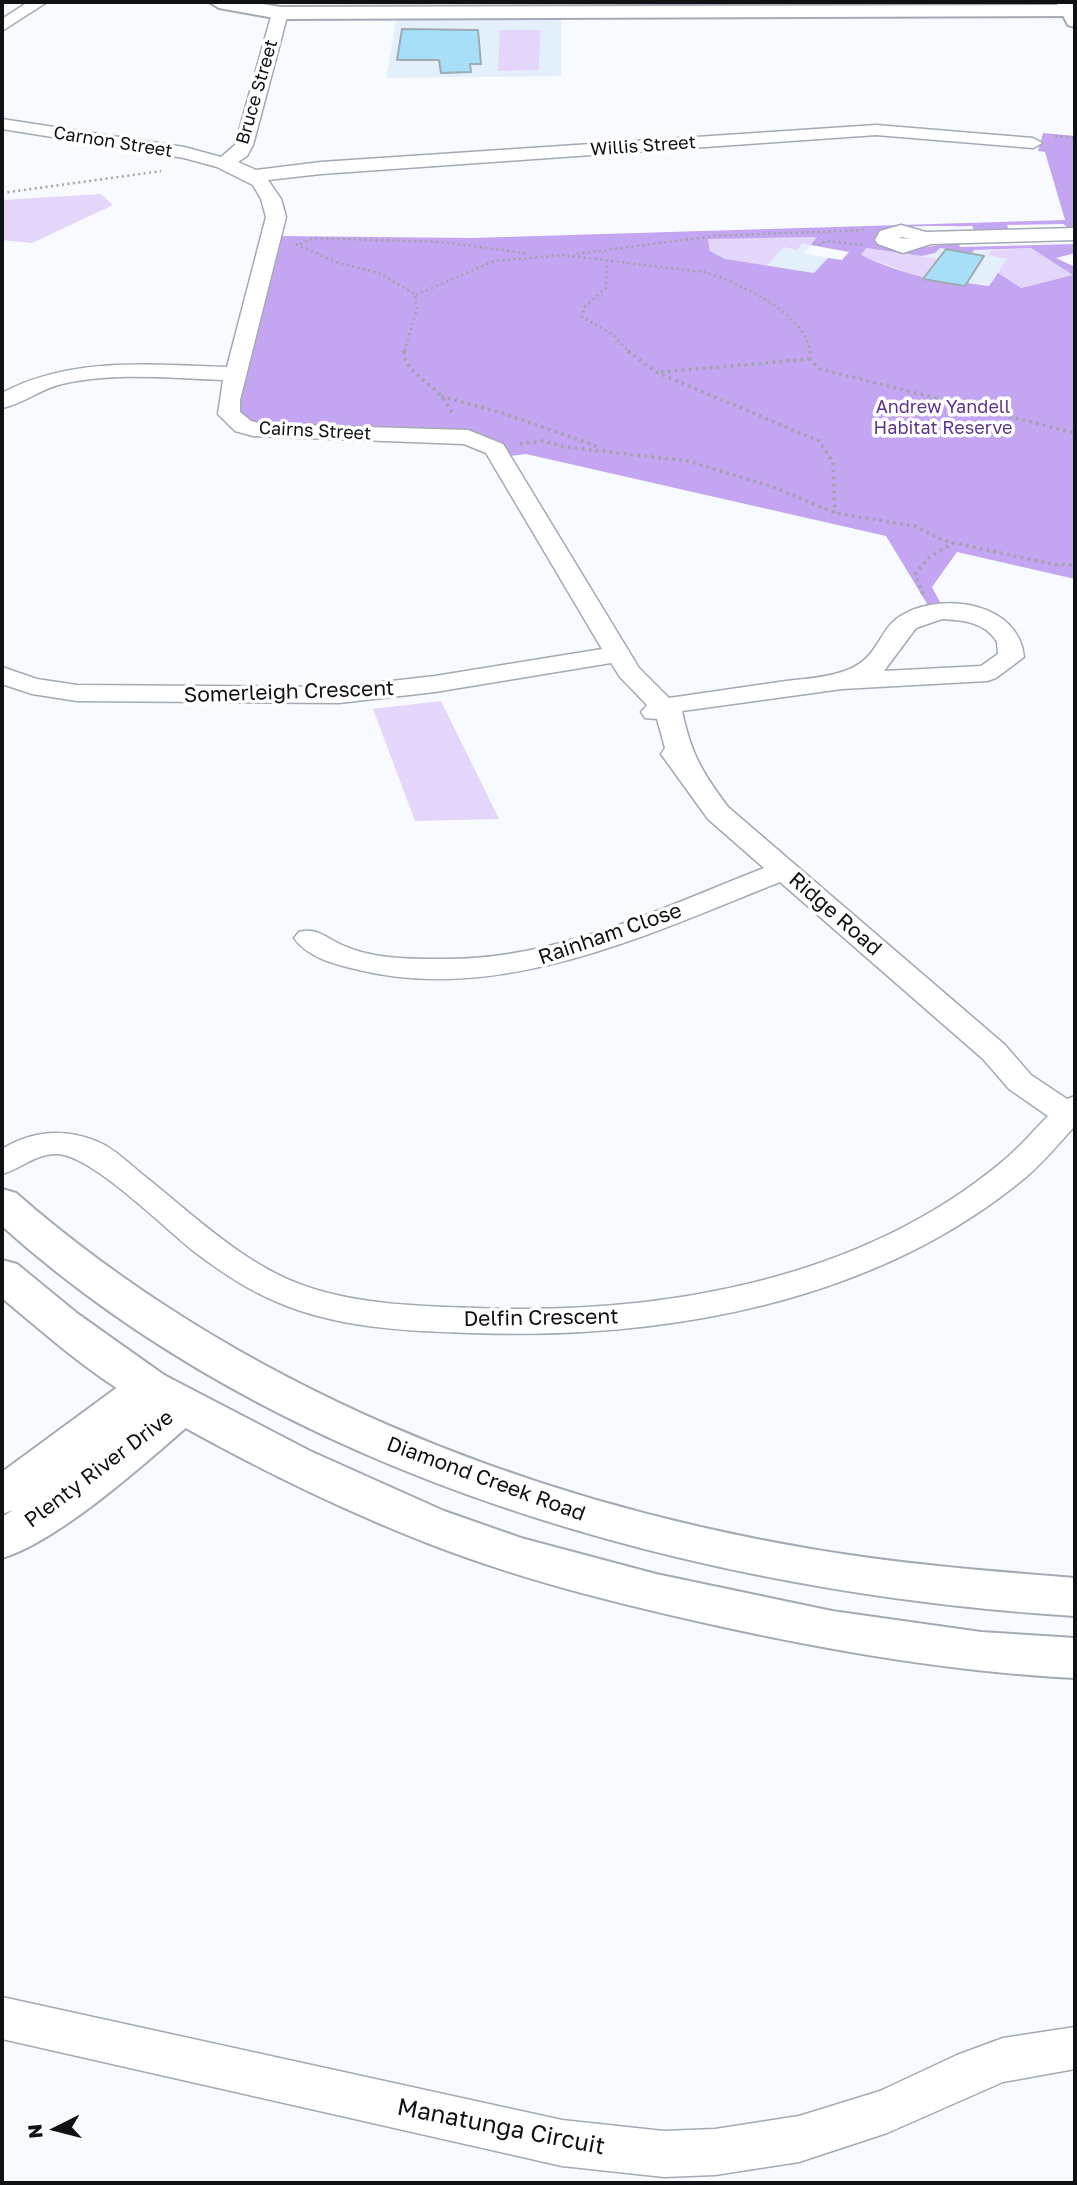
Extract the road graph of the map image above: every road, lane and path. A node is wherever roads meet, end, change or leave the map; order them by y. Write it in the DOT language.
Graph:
graph roads {
  1 [pos="38,2"];
  2 [pos="232,3"];
  3 [pos="378,7"];
  4 [pos="1070,11"];
  5 [pos="280,13"];
  6 [pos="2,26"];
  7 [pos="2,124"];
  8 [pos="1033,143"];
  9 [pos="224,163"];
  10 [pos="254,176"];
  11 [pos="2,193"];
  12 [pos="891,233"];
  13 [pos="1075,234"];
  14 [pos="269,243"];
  15 [pos="300,244"];
  16 [pos="537,255"];
  17 [pos="562,255"];
  18 [pos="607,260"];
  19 [pos="416,295"];
  20 [pos="810,359"];
  21 [pos="656,372"];
  22 [pos="236,374"];
  23 [pos="5,396"];
  24 [pos="440,396"];
  25 [pos="1075,433"];
  26 [pos="484,443"];
  27 [pos="606,450"];
  28 [pos="835,513"];
  29 [pos="954,542"];
  30 [pos="1075,565"];
  31 [pos="915,581"];
  32 [pos="624,663"];
  33 [pos="2,676"];
  34 [pos="842,681"];
  35 [pos="663,711"];
  36 [pos="785,870"];
  37 [pos="309,938"];
  38 [pos="1073,1106"];
  39 [pos="2,1163"];
  40 [pos="2,1203"];
  41 [pos="2,1275"];
  42 [pos="209,1354"];
  43 [pos="165,1396"];
  44 [pos="77,1466"];
  45 [pos="2,1496"];
  46 [pos="2,1540"];
  47 [pos="1075,1597"];
  48 [pos="1075,1658"];
  49 [pos="2,2018"];
  50 [pos="1075,2048"];
  1 -- 6 [label="street"];
  2 -- 5 [label="main road"];
  3 -- 4 [label="main road"];
  3 -- 5 [label="main road"];
  5 -- 9 [label="street, Bruce Street"];
  7 -- 9 [label="street, Carnon Street"];
  8 -- 10 [label="street, Willis Street"];
  9 -- 10 [label="street"];
  9 -- 11 [label="path"];
  10 -- 14 [label="street, Cairns Street"];
  12 -- 13 [label="street"];
  12 -- 17 [label="path"];
  14 -- 15 [label="path"];
  14 -- 22 [label="street, Cairns Street"];
  15 -- 16 [label="path"];
  15 -- 19 [label="path"];
  16 -- 17 [label="path"];
  16 -- 19 [label="path"];
  17 -- 18 [label="path"];
  18 -- 20 [label="path"];
  18 -- 21 [label="path"];
  19 -- 24 [label="path"];
  20 -- 21 [label="path"];
  20 -- 25 [label="path"];
  21 -- 28 [label="path"];
  22 -- 23 [label="street"];
  22 -- 26 [label="street, Cairns Street"];
  24 -- 26 [label="path"];
  24 -- 27 [label="path"];
  26 -- 27 [label="path"];
  26 -- 32 [label="street, Ridge Road"];
  27 -- 28 [label="path"];
  28 -- 29 [label="path"];
  29 -- 30 [label="path"];
  29 -- 31 [label="path"];
  32 -- 33 [label="street, Somerleigh Crescent"];
  32 -- 35 [label="street, Ridge Road"];
  34 -- 34 [label="street"];
  34 -- 35 [label="street"];
  35 -- 36 [label="street, Ridge Road"];
  36 -- 37 [label="street, Rainham Close"];
  36 -- 38 [label="street, Ridge Road"];
  38 -- 39 [label="street, Delfin Crescent"];
  40 -- 42 [label="main road, Diamond Creek Road"];
  41 -- 43 [label="main road"];
  42 -- 43 [label="main road, Plenty River Drive"];
  42 -- 47 [label="main road, Diamond Creek Road"];
  43 -- 44 [label="main road, Plenty River Drive"];
  43 -- 48 [label="main road"];
  44 -- 45 [label="main road, Plenty River Drive"];
  44 -- 46 [label="main road, Plenty River Drive"];
  49 -- 50 [label="street, Manatunga Circuit"];
}
